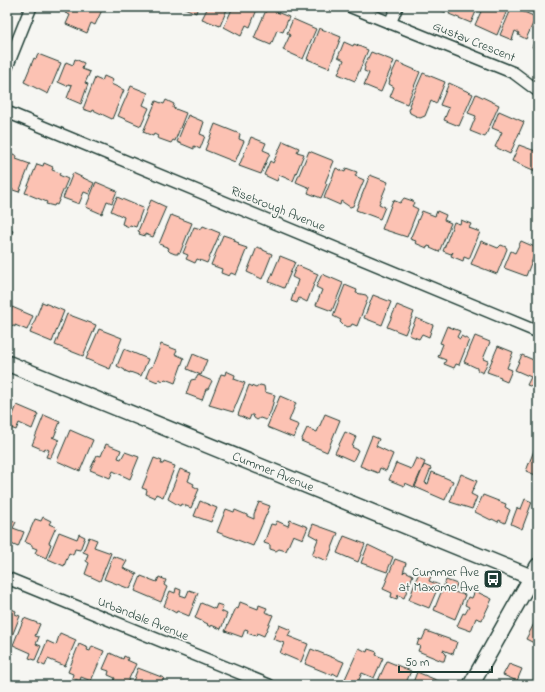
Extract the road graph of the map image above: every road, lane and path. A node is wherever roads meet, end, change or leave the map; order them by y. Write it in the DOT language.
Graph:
graph roads {
  1 [pos="31,7"];
  2 [pos="351,7"];
  3 [pos="397,7"];
  4 [pos="390,23"];
  5 [pos="7,68"];
  6 [pos="538,92"];
  7 [pos="7,112"];
  8 [pos="538,332"];
  9 [pos="7,364"];
  10 [pos="536,574"];
  11 [pos="7,578"];
  12 [pos="269,685"];
  13 [pos="471,685"];
  1 -- 5 [label="street"];
  2 -- 4 [label="street, Gustav Crescent"];
  3 -- 4 [label="street"];
  4 -- 6 [label="street, Gustav Crescent"];
  7 -- 8 [label="street, Risebrough Avenue"];
  9 -- 10 [label="street, Cummer Avenue"];
  10 -- 13 [label="street"];
  11 -- 12 [label="street, Urbandale Avenue"];
}
